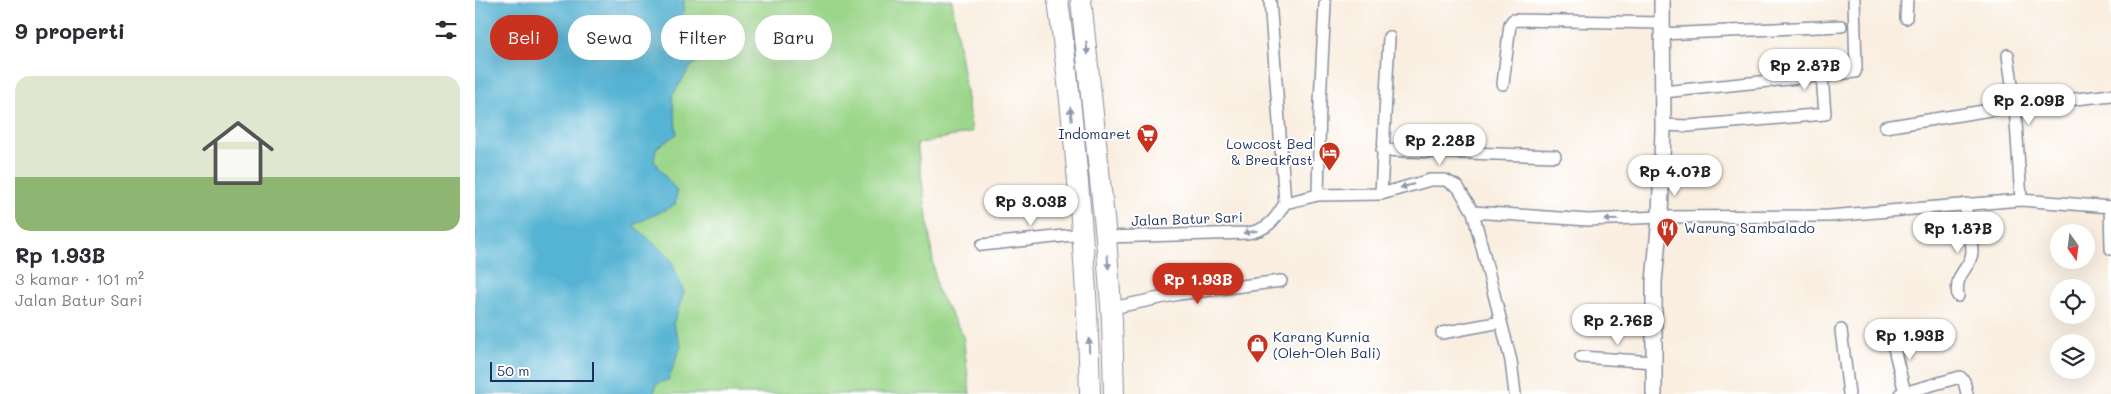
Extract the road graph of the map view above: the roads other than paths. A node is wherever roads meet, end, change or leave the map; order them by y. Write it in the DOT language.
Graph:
graph roads {
  1 [pos="1057,0"];
  2 [pos="1081,0"];
  3 [pos="1271,0"];
  4 [pos="1662,0"];
  5 [pos="1854,0"];
  6 [pos="1907,0"];
  7 [pos="1325,4"];
  8 [pos="1906,18"];
  9 [pos="1841,26"];
  10 [pos="1661,28"];
  11 [pos="1389,37"];
  12 [pos="2008,54"];
  13 [pos="1822,76"];
  14 [pos="1503,84"];
  15 [pos="1663,92"];
  16 [pos="2111,95"];
  17 [pos="2015,106"];
  18 [pos="1663,124"];
  19 [pos="1885,127"];
  20 [pos="1382,150"];
  21 [pos="1555,156"];
  22 [pos="1381,194"];
  23 [pos="1318,195"];
  24 [pos="2021,200"];
  25 [pos="1285,202"];
  26 [pos="1965,204"];
  27 [pos="2110,207"];
  28 [pos="1473,212"];
  29 [pos="1659,217"];
  30 [pos="1081,234"];
  31 [pos="1106,237"];
  32 [pos="982,245"];
  33 [pos="2111,249"];
  34 [pos="1281,281"];
  35 [pos="1958,296"];
  36 [pos="1112,308"];
  37 [pos="1501,322"];
  38 [pos="1841,330"];
  39 [pos="1443,333"];
  40 [pos="1891,336"];
  41 [pos="1581,357"];
  42 [pos="1654,362"];
  43 [pos="1902,393"];
  44 [pos="1090,394"];
  45 [pos="1114,394"];
  46 [pos="1515,394"];
  47 [pos="1654,394"];
  48 [pos="1849,394"];
  49 [pos="1967,394"];
  30 -- 1 [label="highway, one-way"];
  2 -- 31 [label="highway, one-way"];
  3 -- 25 [label="street"];
  4 -- 10 [label="street"];
  5 -- 13 [label="street"];
  6 -- 8 [label="street"];
  7 -- 23 [label="street"];
  9 -- 10 [label="street"];
  10 -- 14 [label="street"];
  10 -- 15 [label="street"];
  11 -- 20 [label="street"];
  12 -- 17 [label="street"];
  13 -- 15 [label="street"];
  13 -- 18 [label="street"];
  15 -- 18 [label="street"];
  16 -- 17 [label="street"];
  17 -- 19 [label="street"];
  17 -- 24 [label="street"];
  18 -- 29 [label="street"];
  20 -- 21 [label="street"];
  20 -- 22 [label="street"];
  22 -- 23 [label="street"];
  28 -- 22 [label="street, one-way"];
  23 -- 25 [label="street"];
  24 -- 26 [label="street"];
  24 -- 27 [label="street"];
  25 -- 31 [label="street, Jalan Batur Sari, one-way"];
  26 -- 29 [label="street"];
  26 -- 35 [label="street"];
  27 -- 33 [label="street"];
  29 -- 28 [label="street, one-way"];
  28 -- 37 [label="street"];
  29 -- 42 [label="street"];
  30 -- 32 [label="street"];
  44 -- 30 [label="highway, one-way"];
  31 -- 36 [label="highway, one-way"];
  34 -- 36 [label="street"];
  36 -- 45 [label="highway"];
  37 -- 39 [label="street"];
  37 -- 46 [label="street"];
  38 -- 48 [label="street"];
  40 -- 43 [label="street"];
  41 -- 42 [label="street"];
  42 -- 47 [label="street"];
  43 -- 49 [label="street"];
}
